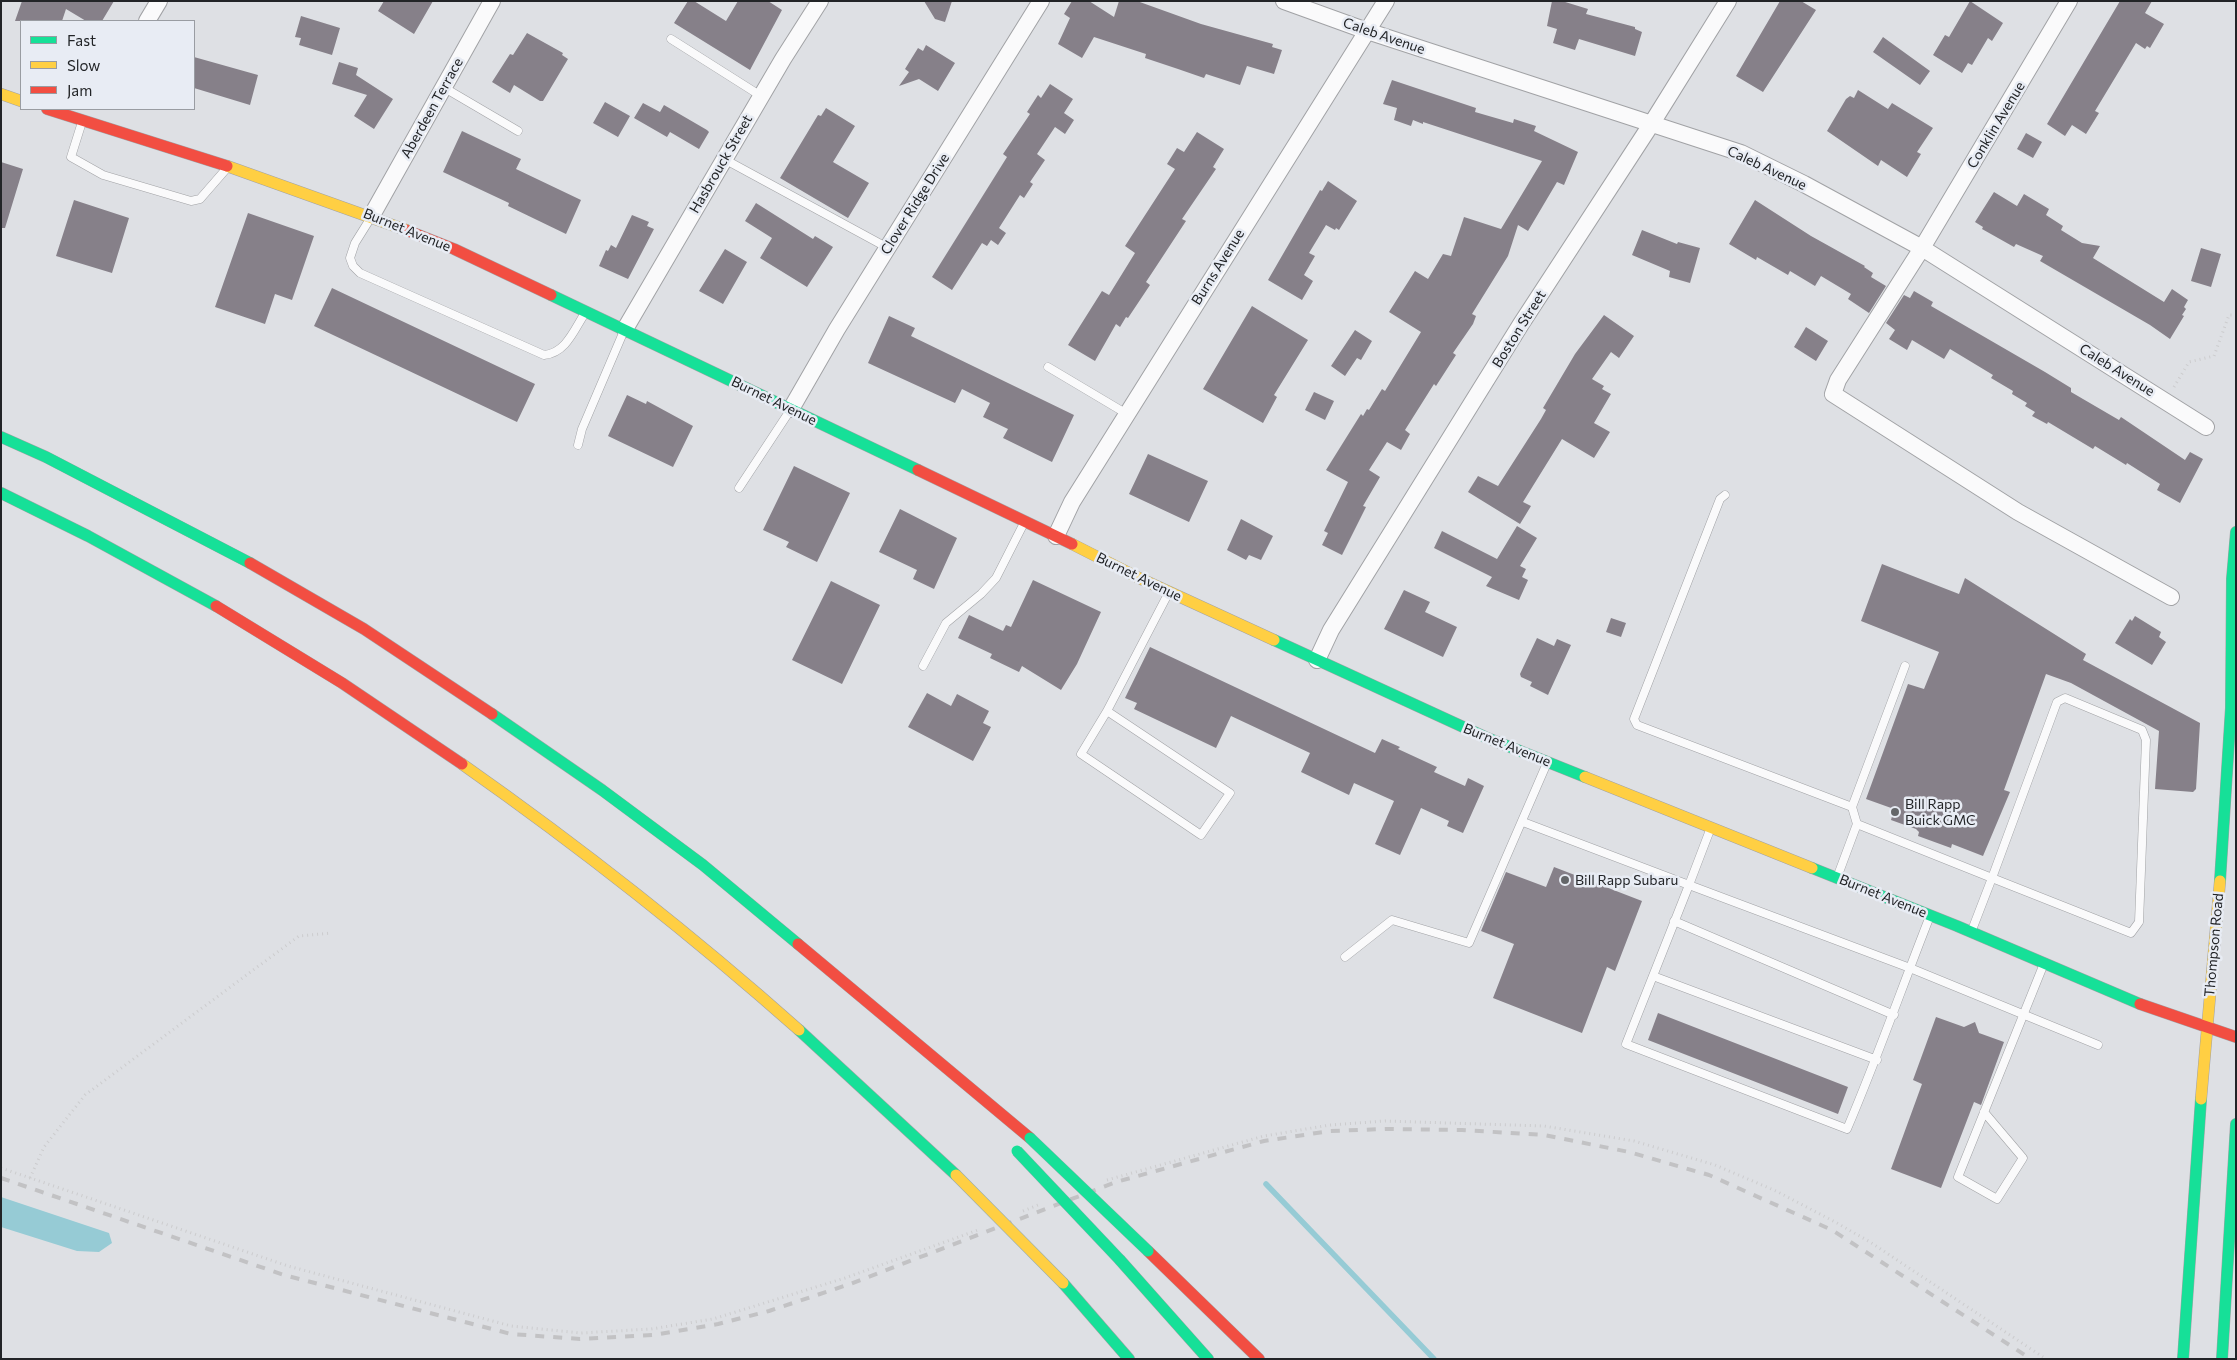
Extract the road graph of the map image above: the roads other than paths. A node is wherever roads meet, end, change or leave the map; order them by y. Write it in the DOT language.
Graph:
graph roads {
  1 [pos="159,1"];
  2 [pos="492,1"];
  3 [pos="820,1"];
  4 [pos="1041,1"];
  5 [pos="1284,1"];
  6 [pos="1386,1"];
  7 [pos="1728,1"];
  8 [pos="2069,1"];
  9 [pos="147,20"];
  10 [pos="1368,31"];
  11 [pos="671,39"];
  12 [pos="443,87"];
  13 [pos="1,94"];
  14 [pos="761,96"];
  15 [pos="20,101"];
  16 [pos="52,110"];
  17 [pos="91,117"];
  18 [pos="1652,123"];
  19 [pos="518,131"];
  20 [pos="724,159"];
  21 [pos="229,166"];
  22 [pos="372,215"];
  23 [pos="888,248"];
  24 [pos="1922,248"];
  25 [pos="587,311"];
  26 [pos="625,329"];
  27 [pos="1048,367"];
  28 [pos="791,409"];
  29 [pos="1127,414"];
  30 [pos="2206,427"];
  31 [pos="1,437"];
  32 [pos="578,445"];
  33 [pos="739,488"];
  34 [pos="1,493"];
  35 [pos="1725,495"];
  36 [pos="1025,521"];
  37 [pos="2236,532"];
  38 [pos="1056,536"];
  39 [pos="1169,592"];
  40 [pos="2171,597"];
  41 [pos="1316,660"];
  42 [pos="923,666"];
  43 [pos="1905,666"];
  44 [pos="1107,711"];
  45 [pos="1548,762"];
  46 [pos="1852,807"];
  47 [pos="1523,822"];
  48 [pos="1857,824"];
  49 [pos="1712,826"];
  50 [pos="1837,877"];
  51 [pos="1992,878"];
  52 [pos="1689,885"];
  53 [pos="1931,915"];
  54 [pos="1674,921"];
  55 [pos="1971,932"];
  56 [pos="1345,957"];
  57 [pos="2044,964"];
  58 [pos="1910,968"];
  59 [pos="1653,976"];
  60 [pos="879,1009"];
  61 [pos="2024,1014"];
  62 [pos="1894,1015"];
  63 [pos="2207,1026"];
  64 [pos="2236,1037"];
  65 [pos="2098,1045"];
  66 [pos="1877,1060"];
  67 [pos="968,1101"];
  68 [pos="1984,1112"];
  69 [pos="2236,1124"];
  70 [pos="1013,1148"];
  71 [pos="2236,1238"];
  72 [pos="2228,1269"];
  73 [pos="1129,1359"];
  74 [pos="1208,1359"];
  75 [pos="1259,1359"];
  76 [pos="2184,1359"];
  77 [pos="2222,1359"];
  1 -- 9 [label="street"];
  2 -- 12 [label="street, Aberdeen Terrace"];
  3 -- 14 [label="street, Hasbrouck Street"];
  4 -- 23 [label="street, Clover Ridge Drive"];
  5 -- 10 [label="street, Caleb Avenue"];
  6 -- 10 [label="street, Burns Avenue"];
  7 -- 18 [label="street, Boston Street"];
  8 -- 24 [label="street, Conklin Avenue"];
  10 -- 18 [label="street, Caleb Avenue"];
  10 -- 29 [label="street, Burns Avenue"];
  11 -- 14 [label="lane"];
  12 -- 19 [label="lane"];
  12 -- 22 [label="street, Aberdeen Terrace"];
  13 -- 15 [label="main road"];
  14 -- 20 [label="street, Hasbrouck Street"];
  16 -- 17 [label="main road, Burnet Avenue"];
  17 -- 21 [label="main road, Burnet Avenue"];
  17 -- 21 [label="lane"];
  18 -- 24 [label="street, Caleb Avenue"];
  18 -- 41 [label="street, Boston Street"];
  20 -- 23 [label="lane"];
  20 -- 26 [label="street, Hasbrouck Street"];
  21 -- 22 [label="main road, Burnet Avenue"];
  22 -- 25 [label="main road, Burnet Avenue"];
  22 -- 25 [label="lane"];
  23 -- 28 [label="street, Clover Ridge Drive"];
  24 -- 30 [label="street, Caleb Avenue"];
  24 -- 40 [label="street, Conklin Avenue"];
  25 -- 26 [label="main road, Burnet Avenue"];
  26 -- 28 [label="main road, Burnet Avenue"];
  26 -- 32 [label="lane"];
  27 -- 29 [label="lane"];
  28 -- 33 [label="lane"];
  28 -- 36 [label="main road, Burnet Avenue"];
  29 -- 38 [label="street, Burns Avenue"];
  31 -- 60 [label="main road"];
  34 -- 73 [label="main road, bridge"];
  35 -- 46 [label="lane"];
  36 -- 38 [label="main road, Burnet Avenue"];
  36 -- 42 [label="lane"];
  37 -- 63 [label="main road, Thompson Road"];
  38 -- 39 [label="main road, Burnet Avenue"];
  39 -- 41 [label="main road, Burnet Avenue"];
  39 -- 44 [label="lane"];
  41 -- 45 [label="main road, Burnet Avenue"];
  43 -- 46 [label="lane"];
  44 -- 44 [label="lane"];
  45 -- 47 [label="lane"];
  45 -- 49 [label="main road, Burnet Avenue"];
  46 -- 48 [label="lane"];
  47 -- 52 [label="lane"];
  47 -- 56 [label="lane"];
  48 -- 50 [label="lane"];
  48 -- 51 [label="lane"];
  49 -- 50 [label="main road, Burnet Avenue"];
  49 -- 52 [label="lane"];
  50 -- 53 [label="main road, Burnet Avenue"];
  51 -- 51 [label="lane"];
  51 -- 55 [label="lane"];
  52 -- 54 [label="lane"];
  52 -- 58 [label="lane"];
  53 -- 55 [label="main road, Burnet Avenue"];
  53 -- 58 [label="lane"];
  54 -- 59 [label="lane"];
  54 -- 62 [label="lane"];
  55 -- 57 [label="main road, Burnet Avenue"];
  57 -- 61 [label="lane"];
  57 -- 63 [label="main road, Burnet Avenue"];
  58 -- 61 [label="lane"];
  58 -- 62 [label="lane"];
  59 -- 66 [label="lane"];
  59 -- 66 [label="lane"];
  60 -- 67 [label="main road"];
  60 -- 75 [label="main road, bridge"];
  61 -- 65 [label="lane"];
  61 -- 68 [label="lane"];
  62 -- 66 [label="lane"];
  63 -- 64 [label="main road, Burnet Avenue"];
  63 -- 76 [label="main road, Thompson Road"];
  68 -- 68 [label="lane"];
  69 -- 72 [label="main road"];
  70 -- 74 [label="main road, bridge"];
  71 -- 72 [label="main road"];
  72 -- 77 [label="main road"];
}
